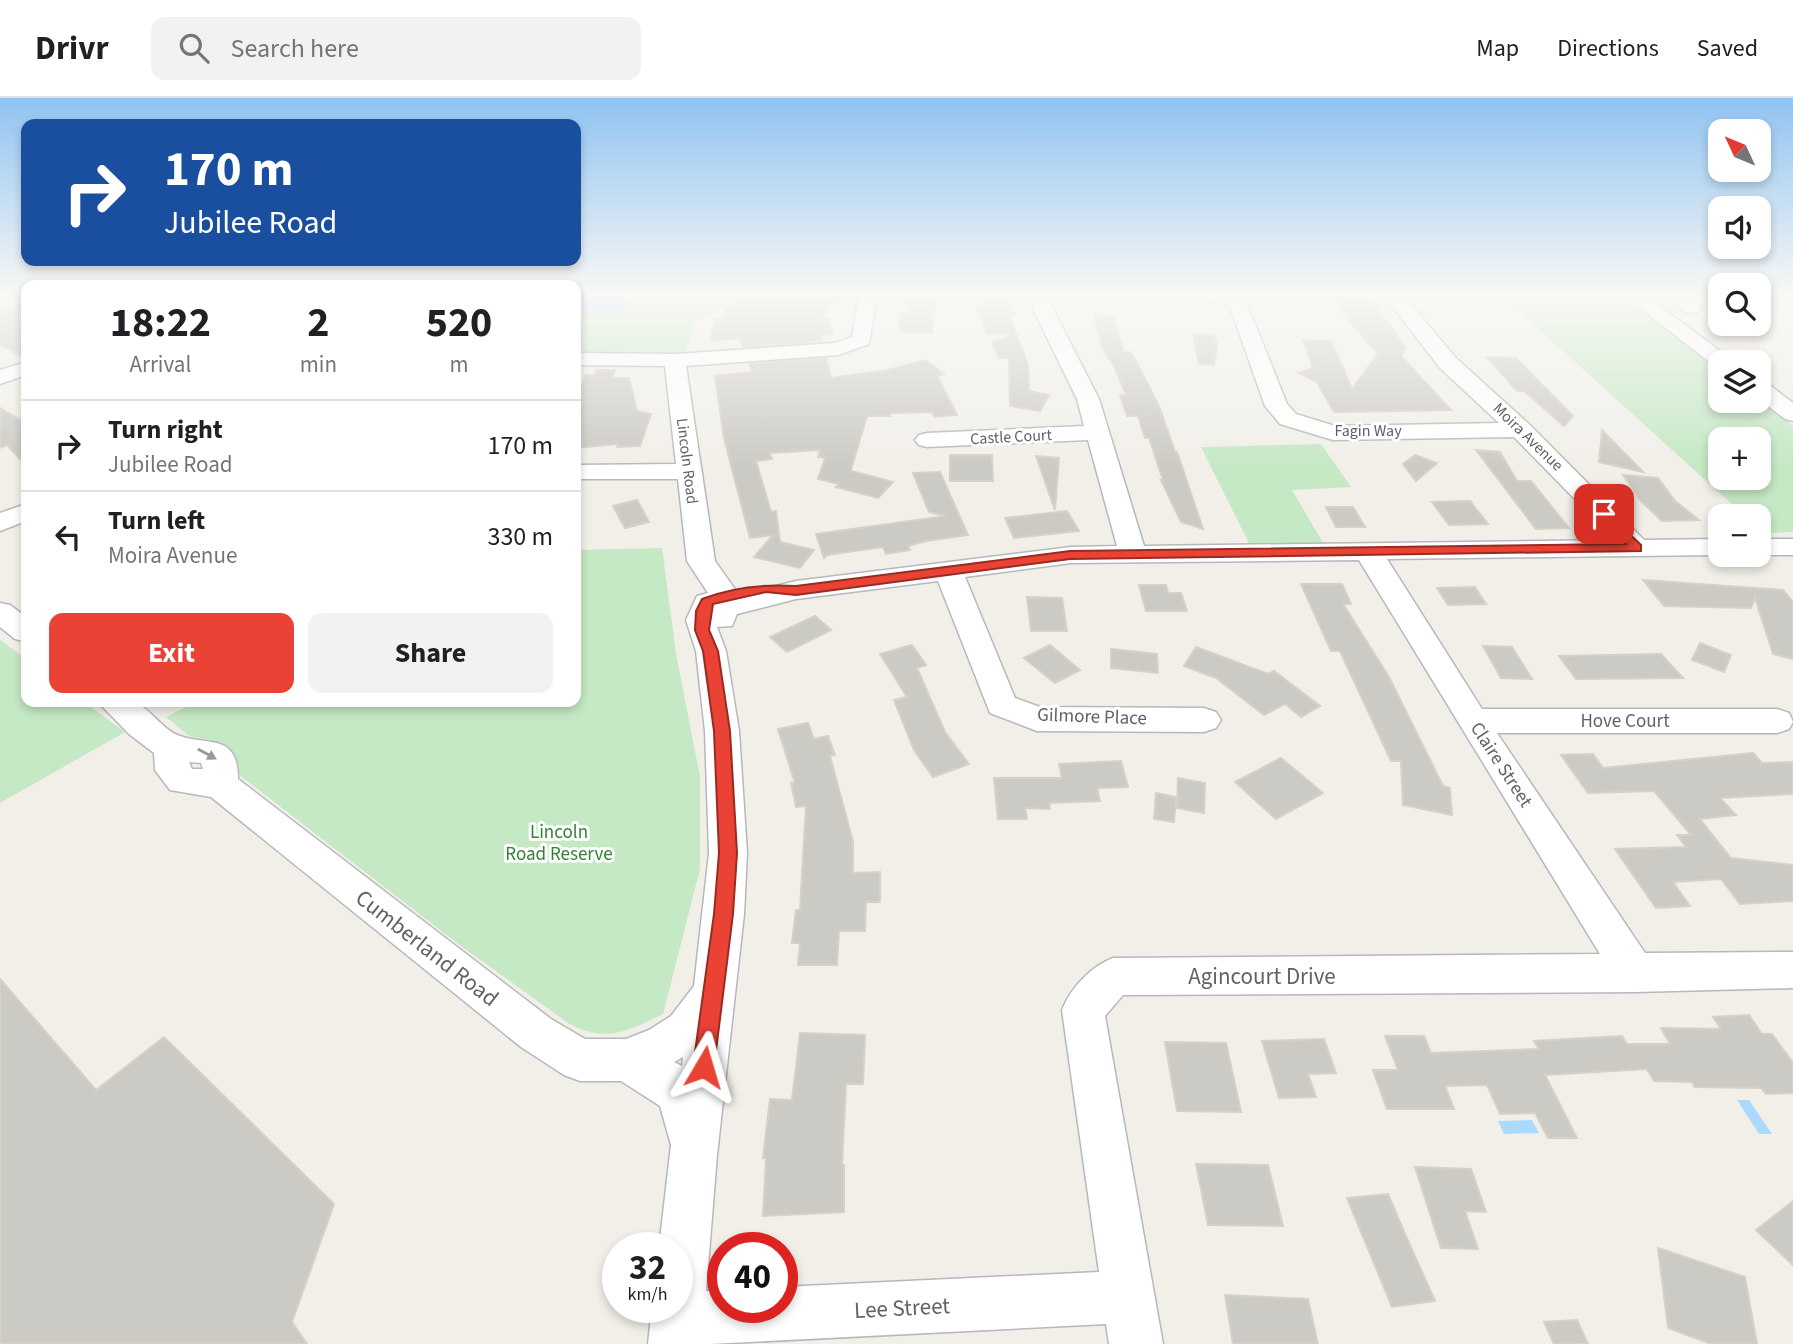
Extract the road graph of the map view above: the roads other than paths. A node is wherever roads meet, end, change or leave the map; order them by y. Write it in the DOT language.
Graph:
graph roads {
  1 [pos="791,352"];
  2 [pos="1065,352"];
  3 [pos="1256,352"];
  4 [pos="1439,352"];
  5 [pos="581,359"];
  6 [pos="675,360"];
  7 [pos="21,370"];
  8 [pos="0,377"];
  9 [pos="1771,397"];
  10 [pos="1793,414"];
  11 [pos="1522,430"];
  12 [pos="1095,433"];
  13 [pos="927,440"];
  14 [pos="687,471"];
  15 [pos="581,472"];
  16 [pos="21,514"];
  17 [pos="0,523"];
  18 [pos="1708,547"];
  19 [pos="1771,547"];
  20 [pos="1793,547"];
  21 [pos="1637,548"];
  22 [pos="1370,553"];
  23 [pos="1133,554"];
  24 [pos="948,570"];
  25 [pos="719,602"];
  26 [pos="0,612"];
  27 [pos="21,628"];
  28 [pos="710,651"];
  29 [pos="120,707"];
  30 [pos="1204,720"];
  31 [pos="1777,721"];
  32 [pos="1472,722"];
  33 [pos="1793,971"];
  34 [pos="1636,974"];
  35 [pos="673,1063"];
  36 [pos="1131,1321"];
  37 [pos="676,1332"];
  1 -- 6 [label="street"];
  2 -- 12 [label="street"];
  3 -- 11 [label="street, Fagin Way"];
  4 -- 11 [label="street, Moira Avenue"];
  5 -- 6 [label="street"];
  6 -- 14 [label="street, Lincoln Road"];
  7 -- 8 [label="street"];
  9 -- 10 [label="street"];
  11 -- 21 [label="street, Moira Avenue"];
  12 -- 13 [label="street, Castle Court"];
  12 -- 23 [label="street"];
  14 -- 15 [label="street"];
  14 -- 25 [label="street, Lincoln Road"];
  16 -- 17 [label="street"];
  18 -- 21 [label="street"];
  19 -- 20 [label="street"];
  21 -- 22 [label="street"];
  22 -- 23 [label="street"];
  22 -- 32 [label="street, Claire Street"];
  23 -- 24 [label="street"];
  24 -- 25 [label="street"];
  24 -- 30 [label="street, Gilmore Place"];
  25 -- 28 [label="street"];
  26 -- 27 [label="street"];
  28 -- 35 [label="street"];
  29 -- 35 [label="street, Cumberland Road"];
  31 -- 32 [label="street, Hove Court"];
  32 -- 34 [label="street, Claire Street"];
  33 -- 34 [label="street, Agincourt Drive"];
  34 -- 36 [label="street, Agincourt Drive"];
  35 -- 37 [label="street"];
  36 -- 37 [label="street, Lee Street"];
}
